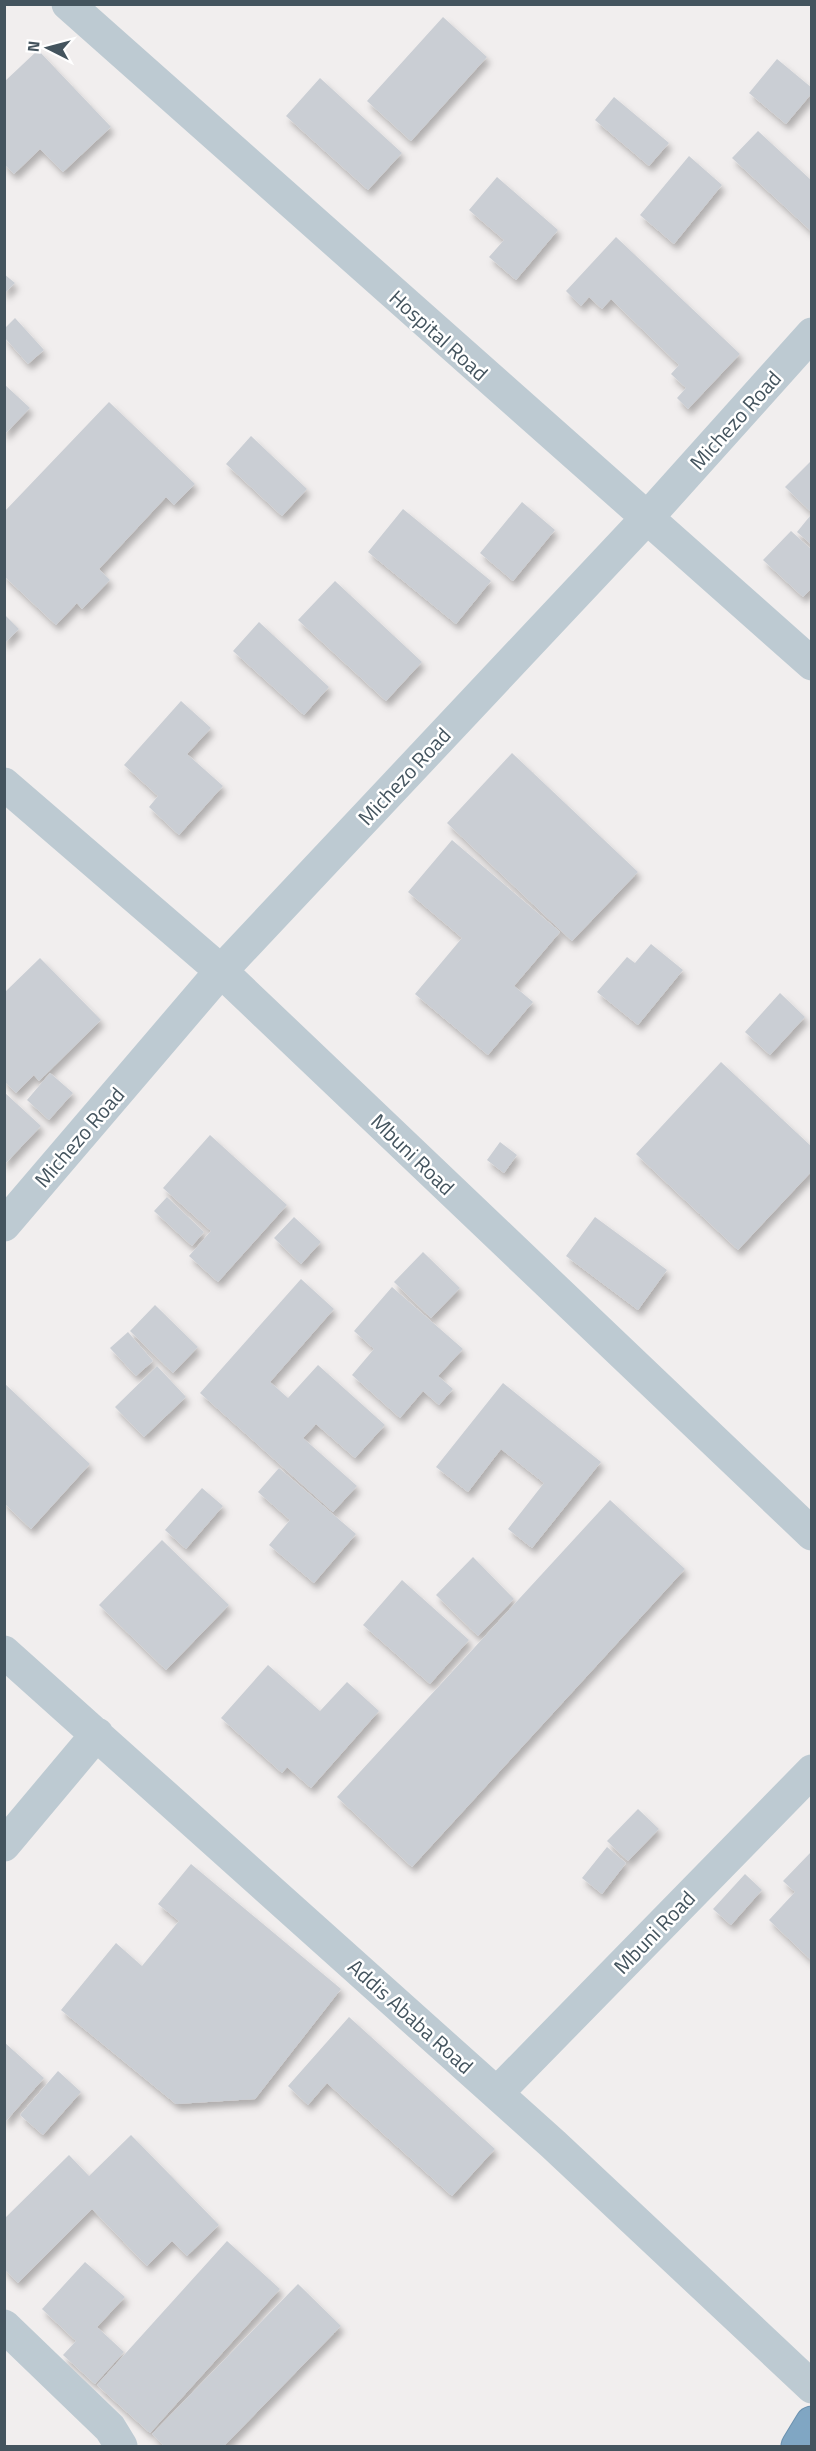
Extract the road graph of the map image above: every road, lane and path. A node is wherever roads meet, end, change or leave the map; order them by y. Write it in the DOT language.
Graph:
graph roads {
  1 [pos="68,4"];
  2 [pos="812,334"];
  3 [pos="646,519"];
  4 [pos="812,664"];
  5 [pos="4,784"];
  6 [pos="221,971"];
  7 [pos="4,1225"];
  8 [pos="812,1534"];
  9 [pos="4,1652"];
  10 [pos="97,1734"];
  11 [pos="812,1771"];
  12 [pos="4,1845"];
  13 [pos="497,2093"];
  14 [pos="4,2326"];
  15 [pos="812,2387"];
  16 [pos="812,2423"];
  17 [pos="121,2446"];
  18 [pos="798,2446"];
  1 -- 3 [label="street, Hospital Road"];
  2 -- 3 [label="street, Michezo Road"];
  3 -- 4 [label="street, Hospital Road"];
  3 -- 6 [label="street, Michezo Road"];
  5 -- 6 [label="street, Mbuni Road"];
  6 -- 7 [label="street, Michezo Road"];
  6 -- 8 [label="street, Mbuni Road"];
  9 -- 10 [label="street, Addis Ababa Road"];
  10 -- 12 [label="street"];
  10 -- 13 [label="street, Addis Ababa Road"];
  11 -- 13 [label="street, Mbuni Road"];
  13 -- 15 [label="street, Addis Ababa Road"];
  14 -- 17 [label="street"];
  16 -- 18 [label="highway"];
}
